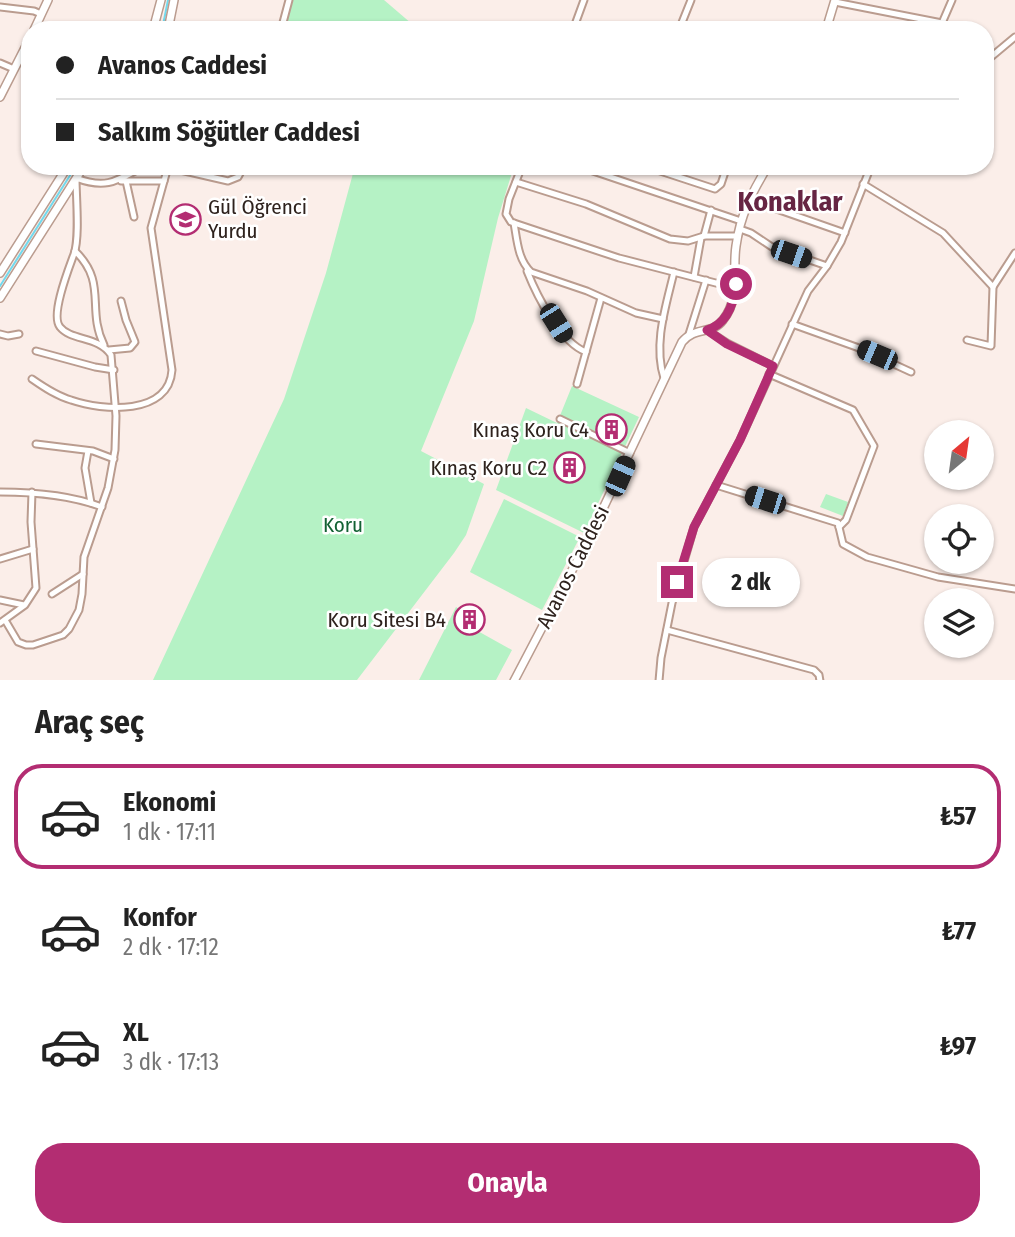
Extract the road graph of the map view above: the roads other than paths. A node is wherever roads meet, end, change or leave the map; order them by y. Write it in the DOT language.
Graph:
graph roads {
  1 [pos="48,0"];
  2 [pos="161,0"];
  3 [pos="174,0"];
  4 [pos="289,0"];
  5 [pos="584,0"];
  6 [pos="691,0"];
  7 [pos="952,0"];
  8 [pos="835,1"];
  9 [pos="0,7"];
  10 [pos="41,14"];
  11 [pos="38,21"];
  12 [pos="155,21"];
  13 [pos="170,21"];
  14 [pos="283,21"];
  15 [pos="576,21"];
  16 [pos="683,21"];
  17 [pos="829,21"];
  18 [pos="932,21"];
  19 [pos="943,21"];
  20 [pos="1015,37"];
  21 [pos="994,54"];
  22 [pos="21,55"];
  23 [pos="0,63"];
  24 [pos="14,69"];
  25 [pos="0,97"];
  26 [pos="62,175"];
  27 [pos="78,175"];
  28 [pos="128,175"];
  29 [pos="165,175"];
  30 [pos="201,175"];
  31 [pos="239,175"];
  32 [pos="519,175"];
  33 [pos="606,175"];
  34 [pos="672,175"];
  35 [pos="724,175"];
  36 [pos="763,175"];
  37 [pos="867,175"];
  38 [pos="76,178"];
  39 [pos="118,181"];
  40 [pos="126,181"];
  41 [pos="164,181"];
  42 [pos="516,183"];
  43 [pos="863,184"];
  44 [pos="748,200"];
  45 [pos="711,209"];
  46 [pos="134,217"];
  47 [pos="514,223"];
  48 [pos="739,229"];
  49 [pos="845,233"];
  50 [pos="703,237"];
  51 [pos="75,251"];
  52 [pos="1015,253"];
  53 [pos="827,266"];
  54 [pos="526,268"];
  55 [pos="674,272"];
  56 [pos="0,273"];
  57 [pos="694,277"];
  58 [pos="706,280"];
  59 [pos="993,287"];
  60 [pos="736,288"];
  61 [pos="0,298"];
  62 [pos="601,298"];
  63 [pos="121,300"];
  64 [pos="663,319"];
  65 [pos="792,324"];
  66 [pos="707,330"];
  67 [pos="0,334"];
  68 [pos="19,334"];
  69 [pos="689,334"];
  70 [pos="967,340"];
  71 [pos="106,348"];
  72 [pos="36,351"];
  73 [pos="586,352"];
  74 [pos="773,366"];
  75 [pos="114,370"];
  76 [pos="911,372"];
  77 [pos="769,374"];
  78 [pos="664,378"];
  79 [pos="33,379"];
  80 [pos="577,384"];
  81 [pos="116,407"];
  82 [pos="560,419"];
  83 [pos="36,444"];
  84 [pos="88,451"];
  85 [pos="630,453"];
  86 [pos="114,458"];
  87 [pos="716,485"];
  88 [pos="0,492"];
  89 [pos="32,492"];
  90 [pos="91,503"];
  91 [pos="102,507"];
  92 [pos="839,527"];
  93 [pos="33,550"];
  94 [pos="0,559"];
  95 [pos="83,574"];
  96 [pos="1015,589"];
  97 [pos="52,594"];
  98 [pos="0,600"];
  99 [pos="25,605"];
  100 [pos="2,621"];
  101 [pos="667,630"];
  102 [pos="515,680"];
  103 [pos="659,680"];
  104 [pos="820,680"];
  1 -- 10 [label="street"];
  2 -- 12 [label="street"];
  3 -- 13 [label="street"];
  4 -- 14 [label="street"];
  5 -- 15 [label="street"];
  6 -- 16 [label="street"];
  7 -- 19 [label="street"];
  8 -- 17 [label="street"];
  8 -- 18 [label="street"];
  9 -- 10 [label="street"];
  10 -- 11 [label="street"];
  20 -- 21 [label="street"];
  22 -- 24 [label="street"];
  23 -- 24 [label="street"];
  24 -- 25 [label="street"];
  26 -- 56 [label="street"];
  27 -- 38 [label="street"];
  28 -- 39 [label="street"];
  29 -- 41 [label="street"];
  30 -- 31 [label="street"];
  32 -- 42 [label="street"];
  33 -- 45 [label="street"];
  34 -- 35 [label="street"];
  36 -- 44 [label="street"];
  37 -- 43 [label="street"];
  38 -- 39 [label="street"];
  38 -- 51 [label="street"];
  38 -- 61 [label="street"];
  39 -- 40 [label="street"];
  40 -- 41 [label="street"];
  40 -- 46 [label="street"];
  41 -- 81 [label="street"];
  42 -- 47 [label="street"];
  42 -- 50 [label="street"];
  43 -- 49 [label="street"];
  43 -- 59 [label="street"];
  44 -- 48 [label="street"];
  44 -- 49 [label="street"];
  45 -- 48 [label="street"];
  45 -- 50 [label="street"];
  47 -- 54 [label="street"];
  47 -- 55 [label="street"];
  48 -- 50 [label="street"];
  48 -- 53 [label="street"];
  48 -- 60 [label="street"];
  49 -- 53 [label="street"];
  50 -- 57 [label="street"];
  51 -- 71 [label="street"];
  51 -- 71 [label="street"];
  52 -- 59 [label="street"];
  53 -- 65 [label="street"];
  54 -- 62 [label="street"];
  54 -- 73 [label="street"];
  55 -- 57 [label="street"];
  55 -- 64 [label="street"];
  57 -- 58 [label="street"];
  58 -- 60 [label="street"];
  58 -- 69 [label="street"];
  59 -- 70 [label="street"];
  60 -- 66 [label="street"];
  62 -- 64 [label="street"];
  62 -- 73 [label="street"];
  63 -- 71 [label="street"];
  64 -- 78 [label="street"];
  65 -- 74 [label="street"];
  65 -- 76 [label="street"];
  66 -- 69 [label="street"];
  66 -- 74 [label="street"];
  67 -- 68 [label="street"];
  69 -- 78 [label="street, Avanos Caddesi"];
  71 -- 75 [label="street"];
  72 -- 75 [label="street"];
  73 -- 80 [label="street"];
  74 -- 77 [label="street"];
  75 -- 81 [label="street"];
  77 -- 87 [label="street"];
  77 -- 92 [label="street"];
  78 -- 85 [label="street, Avanos Caddesi"];
  79 -- 81 [label="street"];
  81 -- 86 [label="street"];
  82 -- 85 [label="street"];
  83 -- 84 [label="street"];
  84 -- 86 [label="street"];
  84 -- 90 [label="street"];
  85 -- 102 [label="street, Avanos Caddesi"];
  86 -- 91 [label="street"];
  87 -- 92 [label="street"];
  87 -- 101 [label="street"];
  88 -- 89 [label="street"];
  89 -- 90 [label="street"];
  89 -- 93 [label="street"];
  90 -- 91 [label="street"];
  91 -- 95 [label="street"];
  92 -- 96 [label="street"];
  93 -- 94 [label="street"];
  93 -- 99 [label="street"];
  95 -- 97 [label="street"];
  95 -- 100 [label="street"];
  98 -- 99 [label="street"];
  99 -- 100 [label="street"];
  101 -- 103 [label="street"];
  101 -- 104 [label="street"];
}
